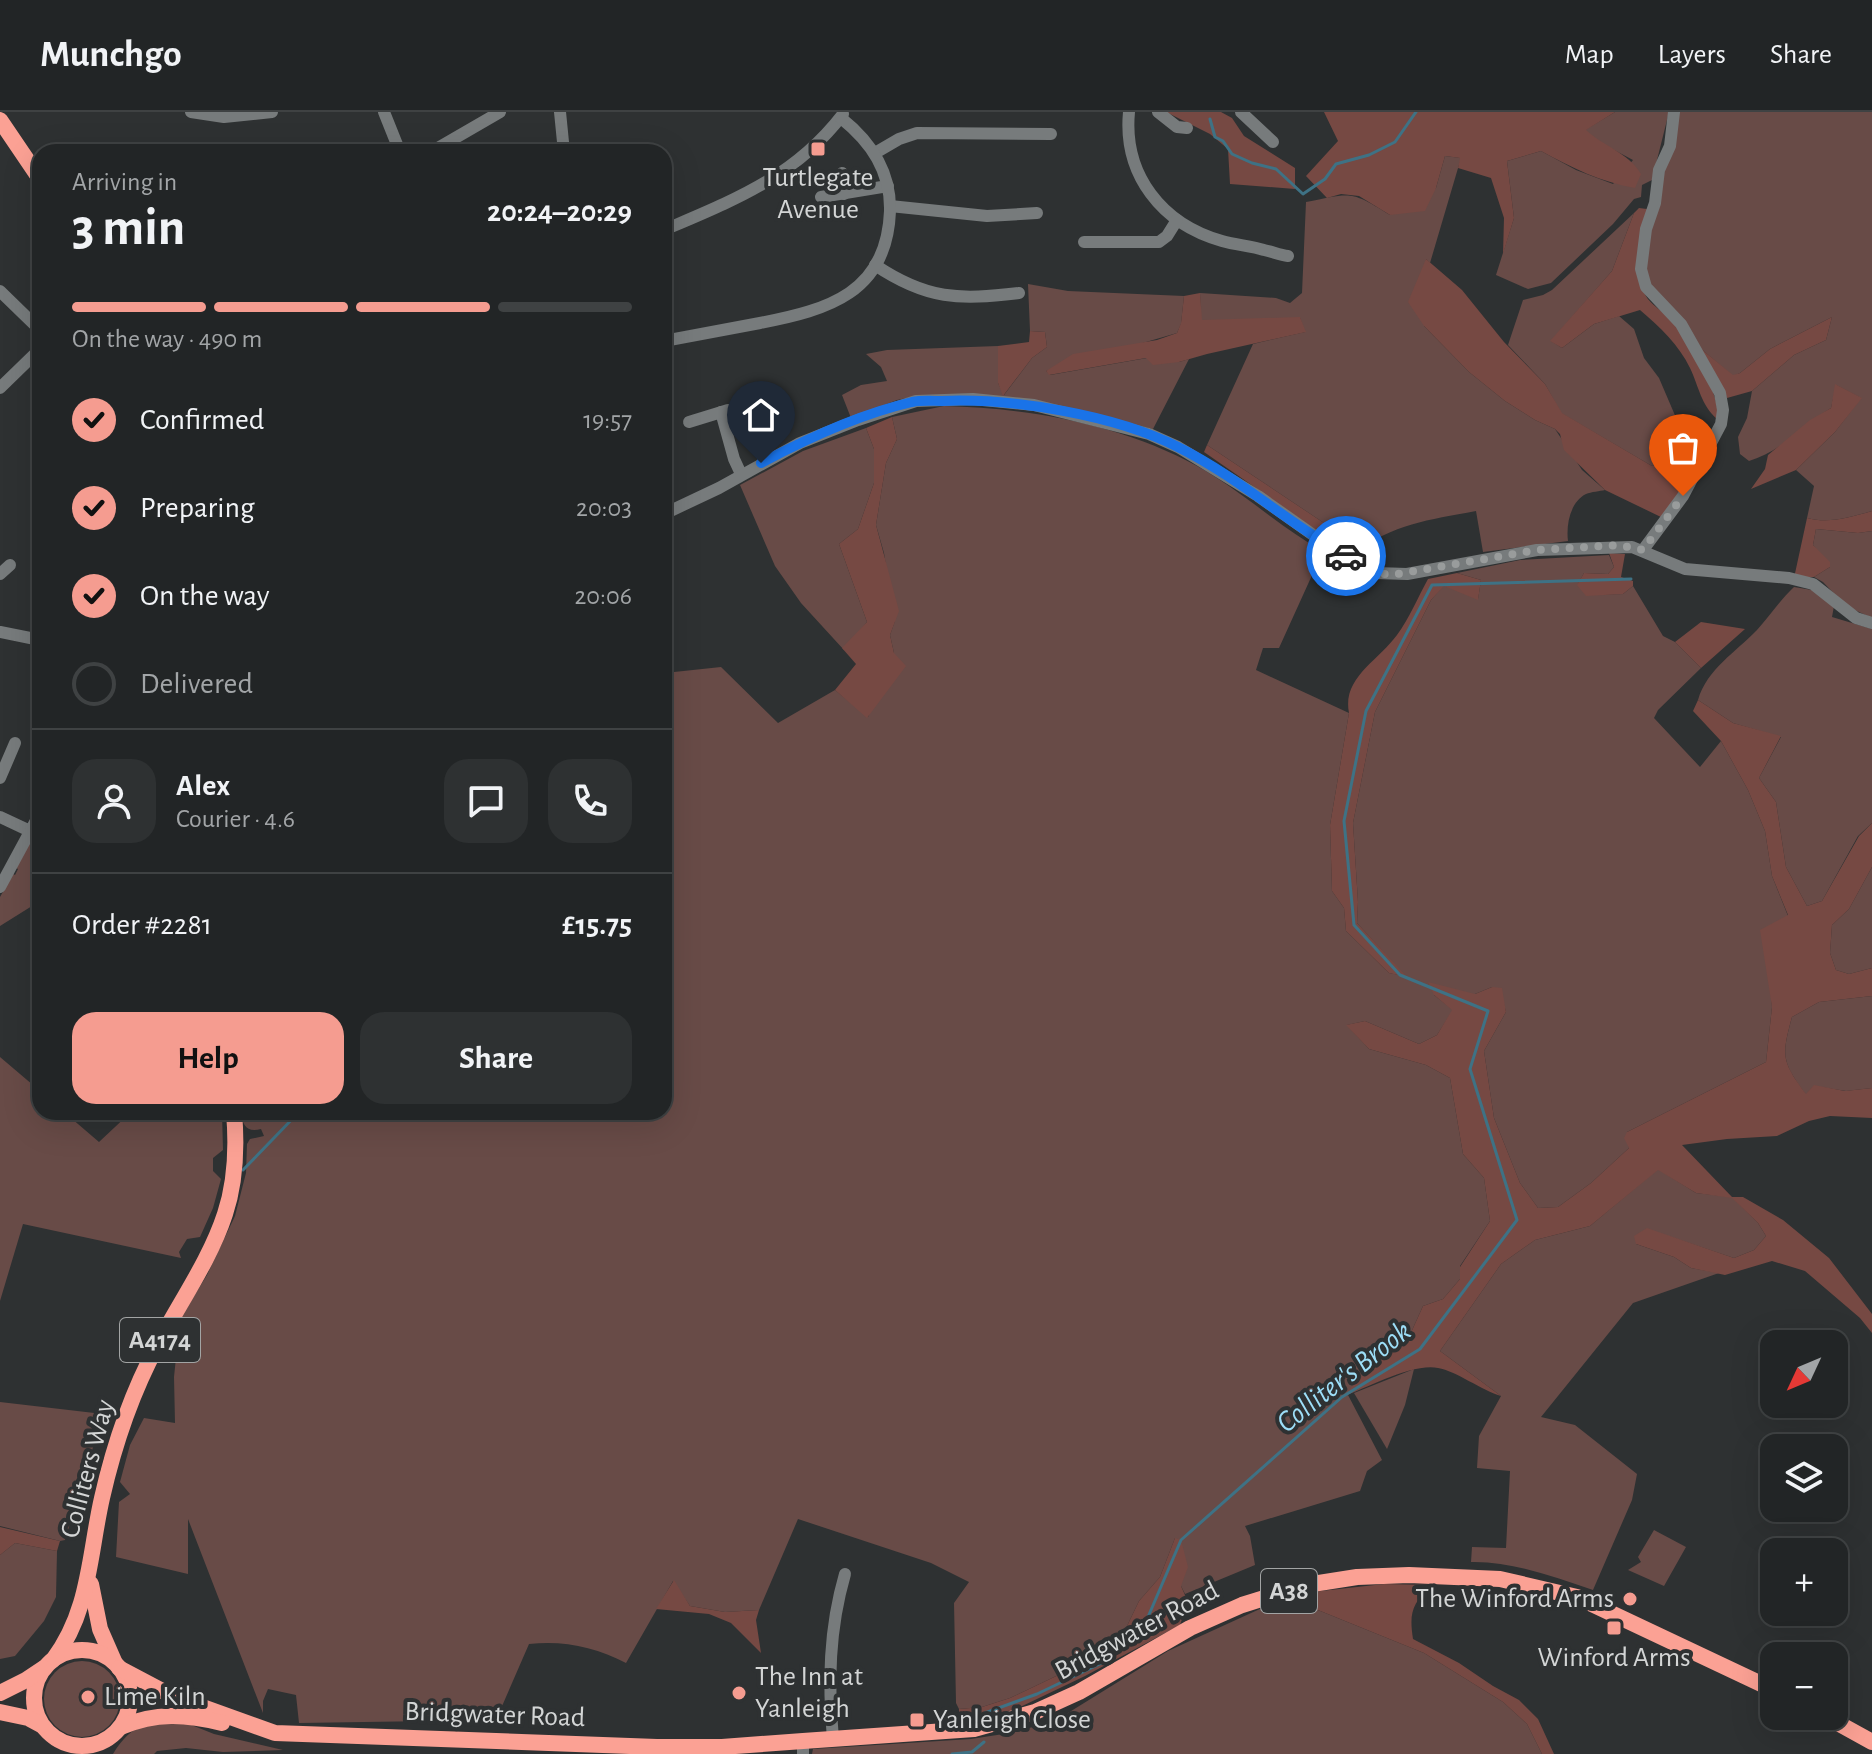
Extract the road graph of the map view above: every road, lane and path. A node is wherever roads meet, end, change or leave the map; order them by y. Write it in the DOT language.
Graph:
graph roads {
  1 [pos="191,112"];
  2 [pos="272,112"];
  3 [pos="384,112"];
  4 [pos="500,112"];
  5 [pos="560,112"];
  6 [pos="1129,112"];
  7 [pos="1158,112"];
  8 [pos="1241,112"];
  9 [pos="1674,112"];
  10 [pos="843,115"];
  11 [pos="0,120"];
  12 [pos="1187,128"];
  13 [pos="1051,134"];
  14 [pos="1273,142"];
  15 [pos="397,144"];
  16 [pos="444,144"];
  17 [pos="563,144"];
  18 [pos="875,153"];
  19 [pos="32,167"];
  20 [pos="842,173"];
  21 [pos="888,186"];
  22 [pos="844,194"];
  23 [pos="821,197"];
  24 [pos="890,206"];
  25 [pos="1037,213"];
  26 [pos="1177,220"];
  27 [pos="672,226"];
  28 [pos="1084,242"];
  29 [pos="1288,256"];
  30 [pos="875,265"];
  31 [pos="0,291"];
  32 [pos="1019,293"];
  33 [pos="32,322"];
  34 [pos="672,339"];
  35 [pos="32,357"];
  36 [pos="0,388"];
  37 [pos="689,422"];
  38 [pos="741,474"];
  39 [pos="672,510"];
  40 [pos="1643,550"];
  41 [pos="10,565"];
  42 [pos="0,574"];
  43 [pos="1872,623"];
  44 [pos="0,632"];
  45 [pos="32,642"];
  46 [pos="15,743"];
  47 [pos="0,778"];
  48 [pos="0,817"];
  49 [pos="32,823"];
  50 [pos="32,831"];
  51 [pos="0,887"];
  52 [pos="234,1120"];
  53 [pos="90,1574"];
  54 [pos="845,1574"];
  55 [pos="50,1663"];
  56 [pos="117,1665"];
  57 [pos="1760,1683"];
  58 [pos="0,1693"];
  59 [pos="0,1712"];
  60 [pos="120,1729"];
  61 [pos="1848,1729"];
  62 [pos="46,1730"];
  63 [pos="263,1730"];
  64 [pos="833,1739"];
  65 [pos="1872,1742"];
  66 [pos="803,1748"];
  67 [pos="63,1754"];
  68 [pos="107,1754"];
  1 -- 2 [label="street"];
  3 -- 15 [label="street"];
  4 -- 16 [label="street"];
  5 -- 17 [label="street"];
  6 -- 26 [label="street"];
  7 -- 12 [label="street"];
  8 -- 14 [label="street"];
  9 -- 40 [label="street"];
  10 -- 18 [label="street"];
  10 -- 27 [label="street"];
  11 -- 19 [label="highway"];
  13 -- 18 [label="street"];
  18 -- 21 [label="street"];
  20 -- 22 [label="street"];
  21 -- 22 [label="street"];
  21 -- 24 [label="street"];
  22 -- 23 [label="street"];
  24 -- 25 [label="street"];
  24 -- 30 [label="street"];
  26 -- 28 [label="street"];
  26 -- 29 [label="street"];
  30 -- 32 [label="street"];
  30 -- 34 [label="street"];
  31 -- 33 [label="street"];
  35 -- 36 [label="street"];
  37 -- 38 [label="street"];
  38 -- 39 [label="street"];
  38 -- 40 [label="street"];
  40 -- 43 [label="street"];
  41 -- 42 [label="street"];
  44 -- 45 [label="street"];
  46 -- 47 [label="street"];
  48 -- 49 [label="street"];
  50 -- 51 [label="street"];
  52 -- 53 [label="highway, Colliters Way / A4174"];
  53 -- 55 [label="highway, A4174"];
  53 -- 56 [label="highway, A4174"];
  54 -- 64 [label="street"];
  55 -- 56 [label="highway"];
  55 -- 58 [label="highway"];
  55 -- 62 [label="highway"];
  56 -- 60 [label="highway"];
  56 -- 63 [label="highway, Bridgwater Road / A38"];
  57 -- 64 [label="highway, Bridgwater Road / A38"];
  59 -- 62 [label="highway"];
  60 -- 62 [label="highway"];
  60 -- 63 [label="highway, Bridgwater Road / A38"];
  60 -- 68 [label="highway"];
  61 -- 65 [label="highway"];
  62 -- 67 [label="highway"];
  63 -- 66 [label="highway, Bridgwater Road / A38"];
  64 -- 66 [label="highway, Bridgwater Road / A38"];
}
